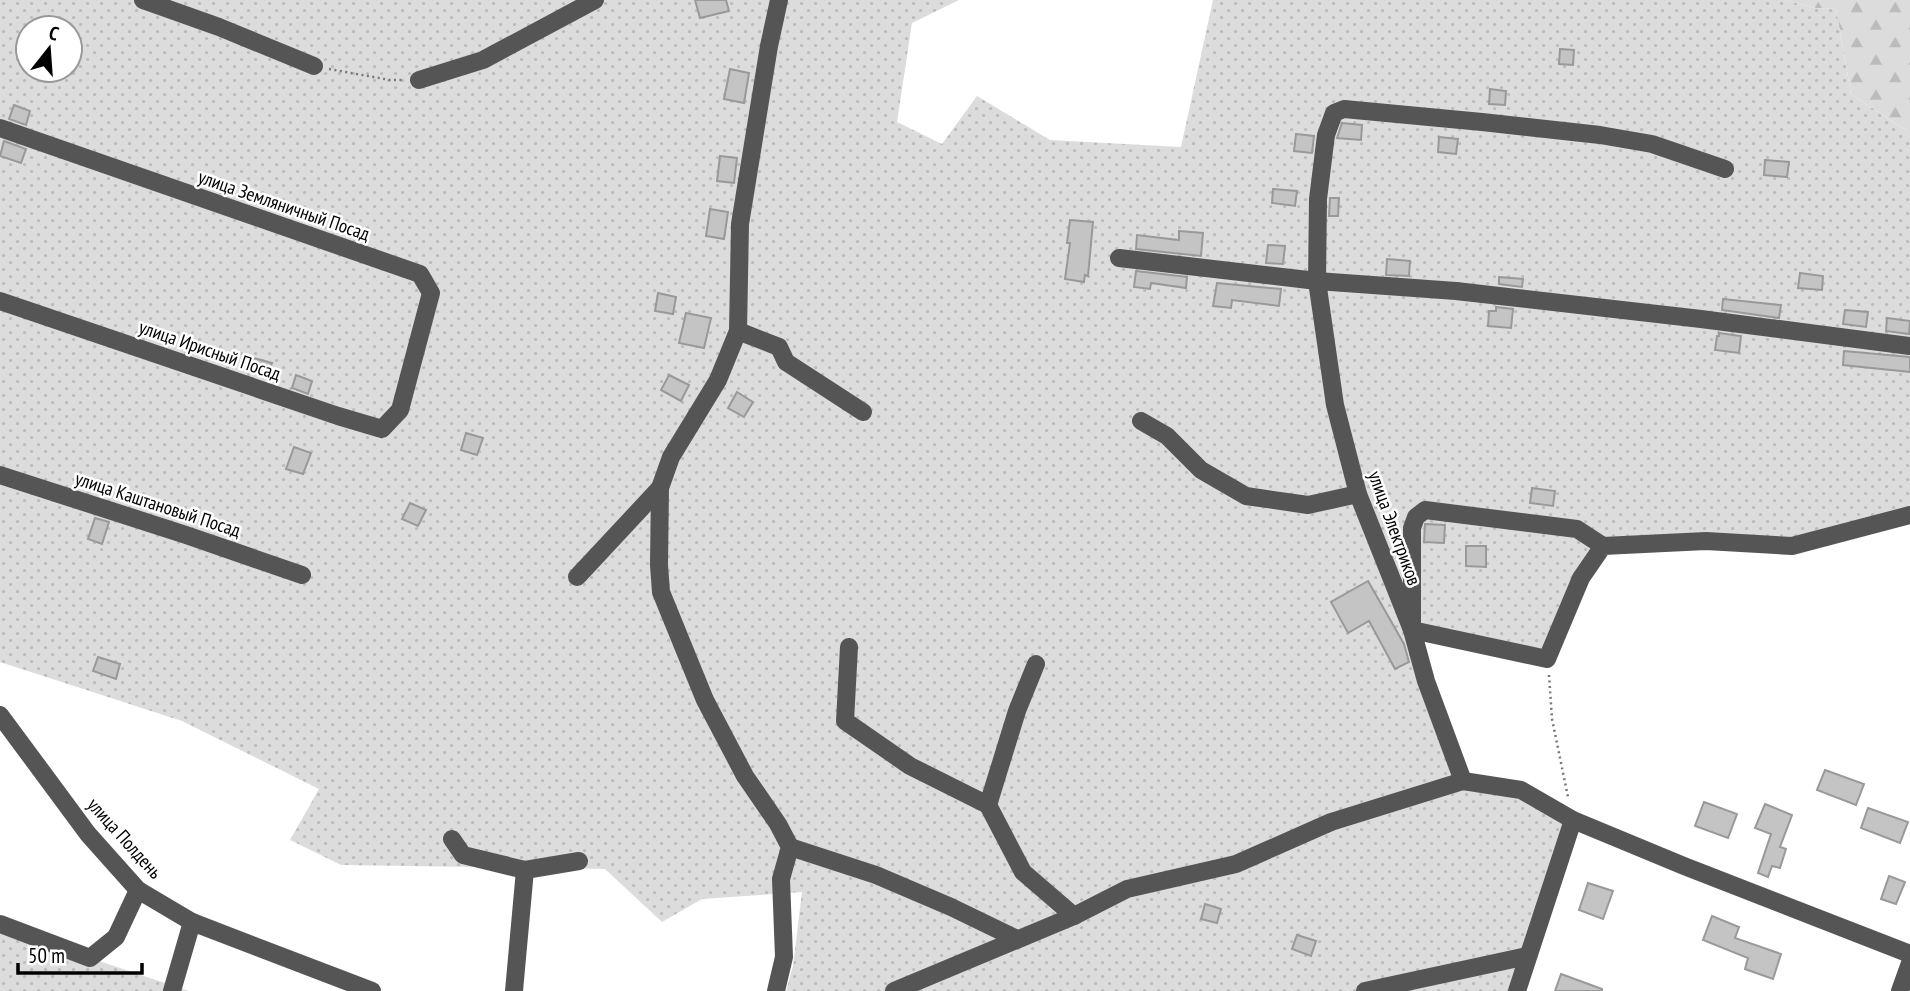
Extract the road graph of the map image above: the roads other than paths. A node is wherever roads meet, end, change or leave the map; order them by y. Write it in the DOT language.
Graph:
graph roads {
  1 [pos="143,0"];
  2 [pos="595,0"];
  3 [pos="779,0"];
  4 [pos="314,66"];
  5 [pos="419,80"];
  6 [pos="0,128"];
  7 [pos="1725,169"];
  8 [pos="1119,258"];
  9 [pos="1317,281"];
  10 [pos="0,301"];
  11 [pos="738,331"];
  12 [pos="1910,346"];
  13 [pos="400,410"];
  14 [pos="863,412"];
  15 [pos="1141,421"];
  16 [pos="0,475"];
  17 [pos="660,488"];
  18 [pos="1358,494"];
  19 [pos="1910,515"];
  20 [pos="1603,546"];
  21 [pos="302,575"];
  22 [pos="577,577"];
  23 [pos="1412,630"];
  24 [pos="849,647"];
  25 [pos="1036,664"];
  26 [pos="0,715"];
  27 [pos="1463,781"];
  28 [pos="988,805"];
  29 [pos="1573,820"];
  30 [pos="452,839"];
  31 [pos="790,847"];
  32 [pos="579,861"];
  33 [pos="525,870"];
  34 [pos="138,890"];
  35 [pos="1074,916"];
  36 [pos="192,922"];
  37 [pos="0,924"];
  38 [pos="1017,939"];
  39 [pos="1910,954"];
  40 [pos="1527,956"];
  41 [pos="1910,963"];
  42 [pos="354,987"];
  43 [pos="172,991"];
  44 [pos="372,991"];
  45 [pos="514,991"];
  46 [pos="776,991"];
  47 [pos="894,991"];
  48 [pos="1365,991"];
  49 [pos="1517,991"];
  50 [pos="1900,991"];
  1 -- 4 [label="street"];
  2 -- 5 [label="street"];
  3 -- 11 [label="street"];
  6 -- 13 [label="street, улица Земляничный Посад"];
  7 -- 9 [label="street, улица Электриков"];
  8 -- 9 [label="street"];
  9 -- 12 [label="street"];
  9 -- 18 [label="street, улица Электриков"];
  10 -- 13 [label="street, улица Ирисный Посад"];
  11 -- 14 [label="street"];
  11 -- 17 [label="street"];
  15 -- 18 [label="street"];
  16 -- 21 [label="street, улица Каштановый Посад"];
  17 -- 22 [label="street"];
  17 -- 31 [label="street"];
  18 -- 23 [label="street, улица Электриков"];
  19 -- 20 [label="street"];
  20 -- 23 [label="street"];
  20 -- 23 [label="street"];
  23 -- 27 [label="street, улица Электриков"];
  24 -- 28 [label="street"];
  25 -- 28 [label="street"];
  26 -- 34 [label="street, улица Полдень"];
  27 -- 29 [label="street"];
  27 -- 35 [label="street"];
  28 -- 35 [label="street"];
  29 -- 39 [label="street"];
  29 -- 40 [label="street"];
  30 -- 33 [label="street"];
  31 -- 38 [label="street"];
  31 -- 46 [label="street"];
  32 -- 33 [label="street"];
  33 -- 45 [label="street"];
  34 -- 36 [label="street, улица Полдень"];
  34 -- 37 [label="street"];
  35 -- 38 [label="street"];
  36 -- 42 [label="street, улица Полдень"];
  36 -- 43 [label="street"];
  38 -- 47 [label="street"];
  40 -- 48 [label="street"];
  40 -- 49 [label="street"];
  41 -- 50 [label="street"];
  42 -- 44 [label="street, улица Полдень"];
}
